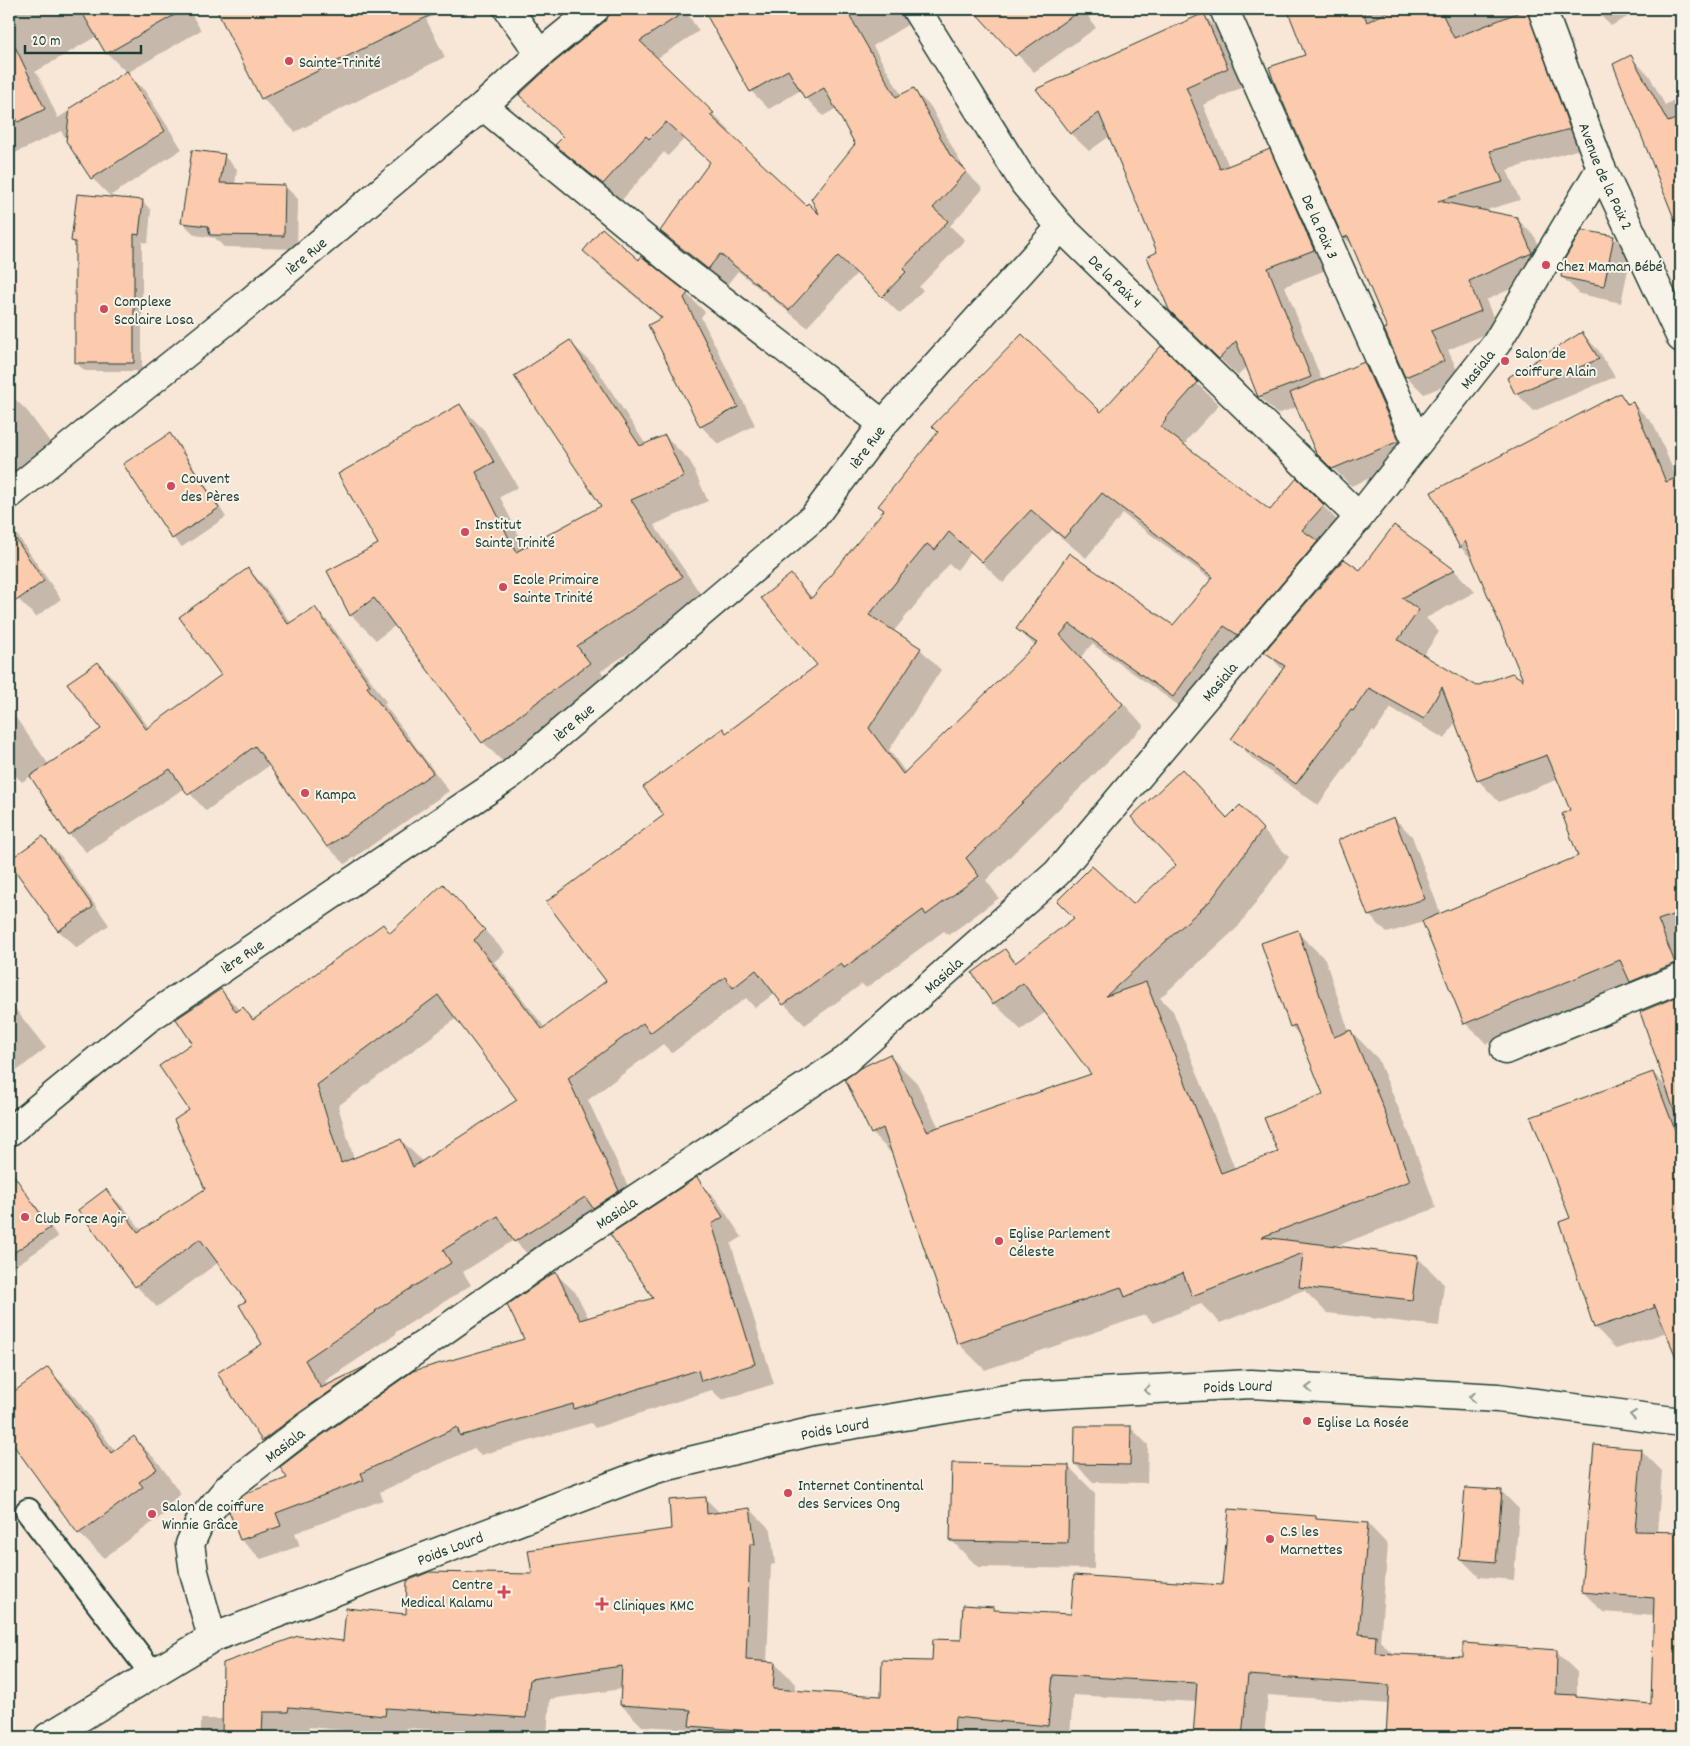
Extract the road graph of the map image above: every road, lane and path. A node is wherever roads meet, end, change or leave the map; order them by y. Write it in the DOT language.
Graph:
graph roads {
  1 [pos="508,9"];
  2 [pos="596,9"];
  3 [pos="916,9"];
  4 [pos="1224,9"];
  5 [pos="1542,9"];
  6 [pos="540,54"];
  7 [pos="484,106"];
  8 [pos="1601,168"];
  9 [pos="1061,227"];
  10 [pos="1681,338"];
  11 [pos="883,424"];
  12 [pos="1417,442"];
  13 [pos="9,495"];
  14 [pos="1359,517"];
  15 [pos="1681,978"];
  16 [pos="1505,1050"];
  17 [pos="9,1132"];
  18 [pos="1681,1422"];
  19 [pos="28,1511"];
  20 [pos="212,1638"];
  21 [pos="152,1673"];
  22 [pos="48,1737"];
  1 -- 6 [label="street"];
  2 -- 6 [label="street, 1ère Rue"];
  3 -- 9 [label="street, De la Paix 4"];
  4 -- 12 [label="street, De la Paix 3"];
  5 -- 8 [label="street, Avenue de la Paix 2"];
  6 -- 7 [label="street, 1ère Rue"];
  7 -- 11 [label="street"];
  7 -- 13 [label="street, 1ère Rue"];
  8 -- 10 [label="street, Avenue de la Paix 2"];
  8 -- 12 [label="street, Masiala"];
  9 -- 11 [label="street, 1ère Rue"];
  9 -- 14 [label="street, De la Paix 4"];
  11 -- 17 [label="street, 1ère Rue"];
  12 -- 14 [label="street, Masiala"];
  14 -- 20 [label="street, Masiala"];
  15 -- 16 [label="street"];
  18 -- 20 [label="street, Poids Lourd, one-way"];
  19 -- 21 [label="lane"];
  20 -- 21 [label="street, Poids Lourd"];
  21 -- 22 [label="street, Poids Lourd"];
}
